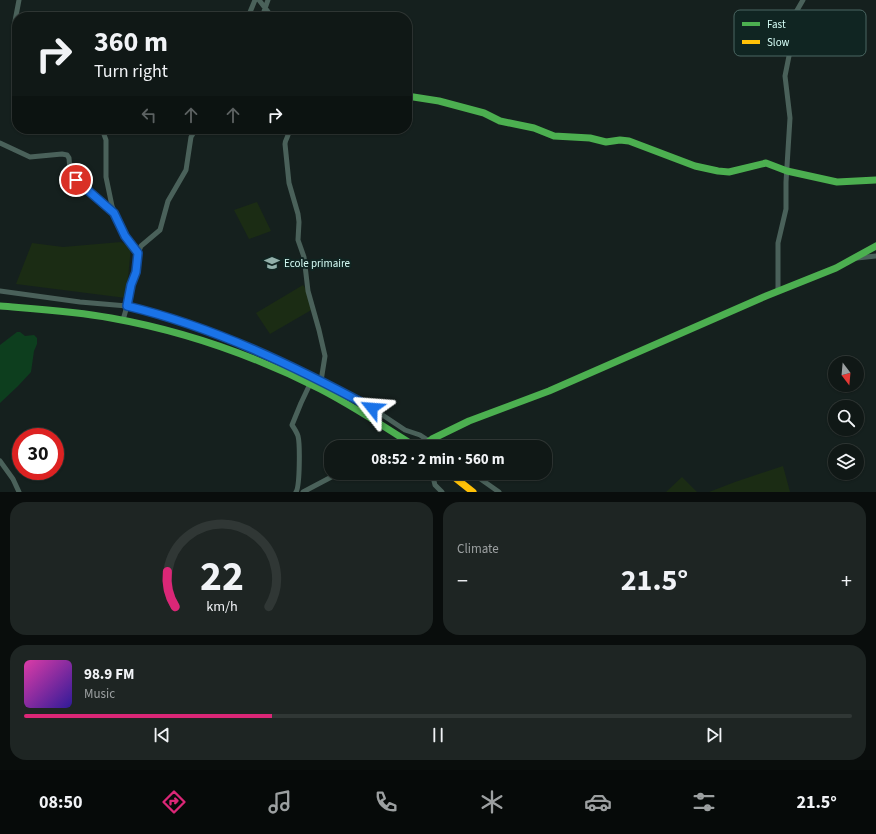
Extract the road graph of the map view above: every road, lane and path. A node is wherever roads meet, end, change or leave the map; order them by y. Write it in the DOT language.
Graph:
graph roads {
  1 [pos="19,0"];
  2 [pos="255,0"];
  3 [pos="268,0"];
  4 [pos="803,0"];
  5 [pos="265,8"];
  6 [pos="797,10"];
  7 [pos="17,12"];
  8 [pos="250,12"];
  9 [pos="264,12"];
  10 [pos="268,12"];
  11 [pos="789,56"];
  12 [pos="412,97"];
  13 [pos="104,134"];
  14 [pos="193,134"];
  15 [pos="289,134"];
  16 [pos="0,143"];
  17 [pos="787,171"];
  18 [pos="876,180"];
  19 [pos="114,213"];
  20 [pos="876,246"];
  21 [pos="138,253"];
  22 [pos="876,256"];
  23 [pos="856,258"];
  24 [pos="0,291"];
  25 [pos="778,291"];
  26 [pos="0,306"];
  27 [pos="127,306"];
  28 [pos="123,320"];
  29 [pos="321,380"];
  30 [pos="310,384"];
  31 [pos="406,440"];
  32 [pos="428,440"];
  33 [pos="432,440"];
  34 [pos="0,461"];
  35 [pos="325,480"];
  36 [pos="434,480"];
  37 [pos="458,480"];
  38 [pos="482,480"];
  39 [pos="18,492"];
  40 [pos="296,492"];
  41 [pos="302,492"];
  42 [pos="442,492"];
  43 [pos="473,492"];
  44 [pos="499,492"];
  1 -- 7 [label="street"];
  2 -- 5 [label="street"];
  2 -- 8 [label="street"];
  3 -- 5 [label="street"];
  4 -- 6 [label="street"];
  5 -- 9 [label="street"];
  5 -- 10 [label="street"];
  11 -- 17 [label="street"];
  12 -- 17 [label="street"];
  13 -- 19 [label="street"];
  14 -- 21 [label="street"];
  15 -- 29 [label="street"];
  16 -- 19 [label="street"];
  17 -- 18 [label="street"];
  17 -- 25 [label="street"];
  19 -- 21 [label="street"];
  20 -- 23 [label="street"];
  21 -- 27 [label="street"];
  22 -- 23 [label="street"];
  23 -- 25 [label="street"];
  24 -- 27 [label="street"];
  25 -- 33 [label="street"];
  26 -- 28 [label="street"];
  27 -- 28 [label="street"];
  27 -- 29 [label="street"];
  28 -- 30 [label="street"];
  29 -- 32 [label="street"];
  30 -- 31 [label="street"];
  30 -- 40 [label="street"];
  34 -- 39 [label="street"];
  35 -- 41 [label="street"];
  36 -- 42 [label="street"];
  37 -- 43 [label="street"];
  38 -- 44 [label="street"];
}
